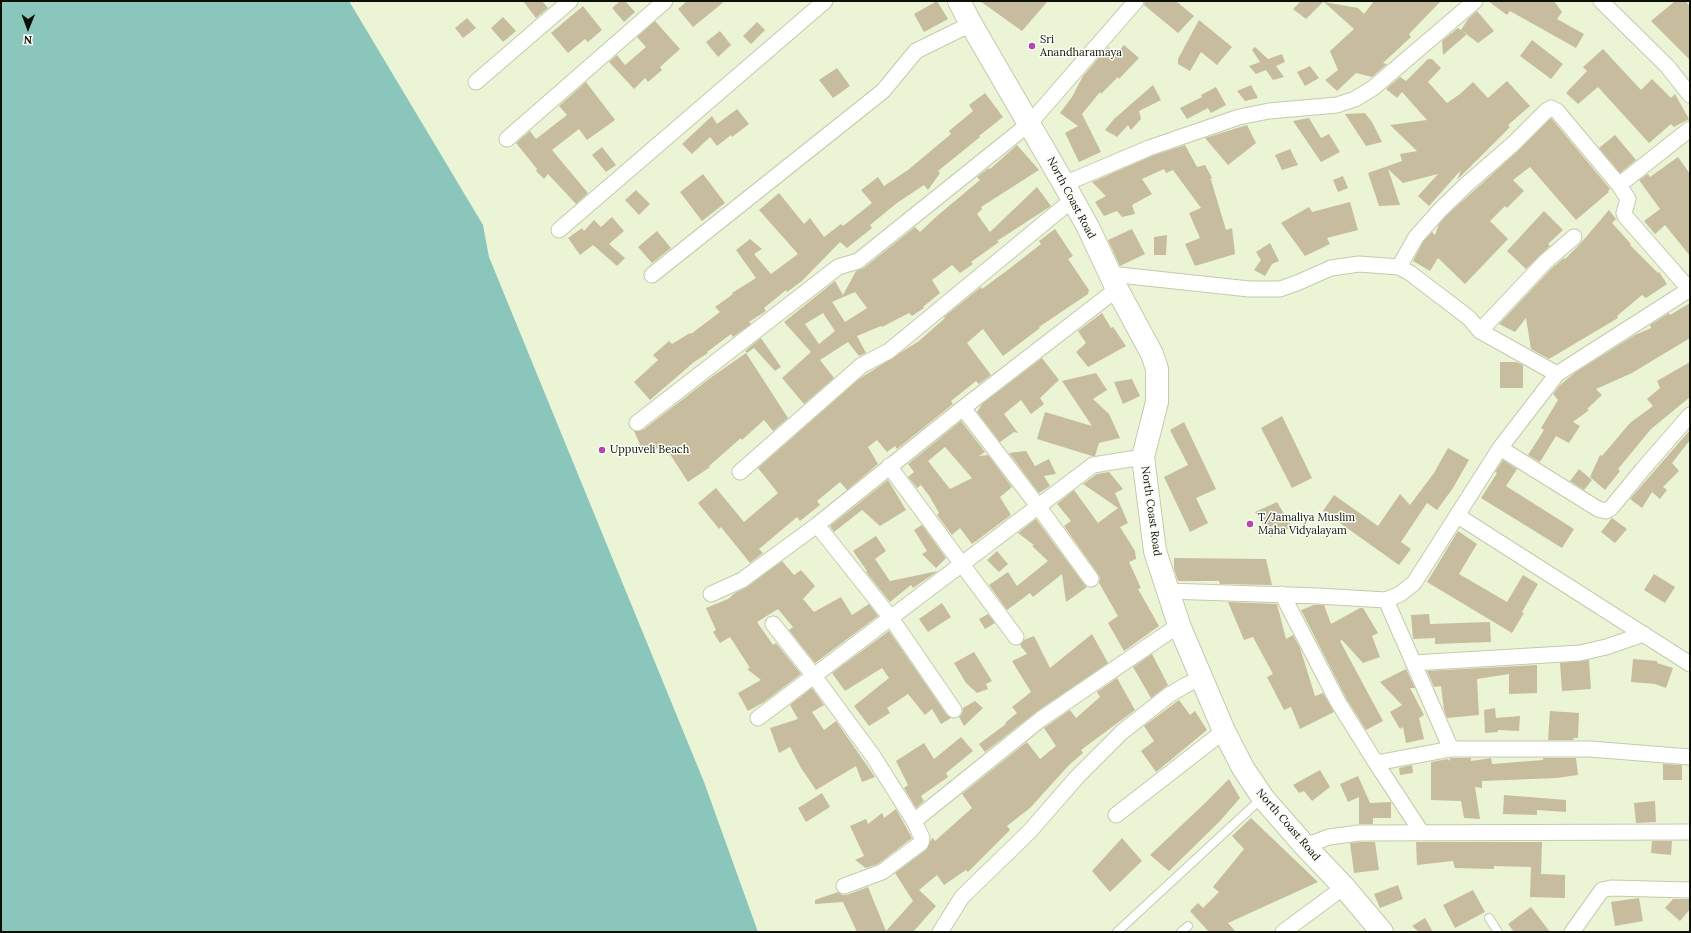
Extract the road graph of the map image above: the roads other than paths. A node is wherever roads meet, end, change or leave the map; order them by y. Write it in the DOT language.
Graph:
graph roads {
  1 [pos="570,1"];
  2 [pos="665,1"];
  3 [pos="825,1"];
  4 [pos="959,1"];
  5 [pos="1136,1"];
  6 [pos="1475,1"];
  7 [pos="1601,1"];
  8 [pos="971,24"];
  9 [pos="476,82"];
  10 [pos="1690,95"];
  11 [pos="1030,123"];
  12 [pos="1690,129"];
  13 [pos="507,139"];
  14 [pos="1619,186"];
  15 [pos="1068,192"];
  16 [pos="559,230"];
  17 [pos="1574,237"];
  18 [pos="1399,267"];
  19 [pos="652,275"];
  20 [pos="1114,281"];
  21 [pos="1690,290"];
  22 [pos="1480,331"];
  23 [pos="1557,374"];
  24 [pos="963,408"];
  25 [pos="1690,415"];
  26 [pos="637,423"];
  27 [pos="1500,448"];
  28 [pos="1143,457"];
  29 [pos="889,466"];
  30 [pos="740,472"];
  31 [pos="1038,506"];
  32 [pos="1458,516"];
  33 [pos="817,525"];
  34 [pos="962,564"];
  35 [pos="1091,579"];
  36 [pos="1167,591"];
  37 [pos="711,594"];
  38 [pos="1282,594"];
  39 [pos="1386,600"];
  40 [pos="891,618"];
  41 [pos="774,624"];
  42 [pos="1179,626"];
  43 [pos="1644,634"];
  44 [pos="1016,637"];
  45 [pos="1413,663"];
  46 [pos="1690,664"];
  47 [pos="814,676"];
  48 [pos="1202,678"];
  49 [pos="954,710"];
  50 [pos="758,718"];
  51 [pos="1224,731"];
  52 [pos="1451,749"];
  53 [pos="1690,756"];
  54 [pos="1376,763"];
  55 [pos="1263,798"];
  56 [pos="1116,815"];
  57 [pos="914,821"];
  58 [pos="1690,832"];
  59 [pos="1422,833"];
  60 [pos="1304,846"];
  61 [pos="844,886"];
  62 [pos="1344,887"];
  63 [pos="1690,890"];
  64 [pos="1489,918"];
  65 [pos="1188,926"];
  66 [pos="940,932"];
  67 [pos="1116,932"];
  68 [pos="1181,932"];
  69 [pos="1283,932"];
  70 [pos="1382,932"];
  71 [pos="1498,932"];
  72 [pos="1572,932"];
  1 -- 9 [label="street"];
  2 -- 13 [label="street"];
  3 -- 16 [label="street"];
  4 -- 8 [label="main road, North Coast Road"];
  5 -- 11 [label="street"];
  6 -- 15 [label="street"];
  7 -- 10 [label="street"];
  8 -- 11 [label="main road, North Coast Road"];
  8 -- 19 [label="street"];
  11 -- 15 [label="main road, North Coast Road"];
  11 -- 26 [label="street"];
  12 -- 14 [label="street"];
  14 -- 18 [label="street"];
  14 -- 21 [label="street"];
  15 -- 20 [label="main road, North Coast Road"];
  15 -- 30 [label="street"];
  17 -- 22 [label="street"];
  18 -- 20 [label="street"];
  18 -- 22 [label="street"];
  20 -- 24 [label="street"];
  20 -- 28 [label="main road, North Coast Road"];
  21 -- 23 [label="street"];
  22 -- 23 [label="street"];
  23 -- 27 [label="street"];
  24 -- 29 [label="street"];
  24 -- 31 [label="street"];
  25 -- 27 [label="street"];
  27 -- 32 [label="street"];
  28 -- 31 [label="street"];
  28 -- 36 [label="main road, North Coast Road"];
  29 -- 33 [label="street"];
  29 -- 34 [label="street"];
  31 -- 34 [label="street"];
  31 -- 35 [label="street"];
  32 -- 39 [label="street"];
  32 -- 43 [label="street"];
  33 -- 37 [label="street"];
  33 -- 40 [label="street"];
  34 -- 40 [label="street"];
  34 -- 44 [label="street"];
  36 -- 38 [label="street"];
  36 -- 42 [label="main road, North Coast Road"];
  38 -- 39 [label="street"];
  38 -- 54 [label="street"];
  39 -- 45 [label="street"];
  40 -- 47 [label="street"];
  40 -- 49 [label="street"];
  41 -- 47 [label="street"];
  42 -- 48 [label="main road, North Coast Road"];
  42 -- 57 [label="street"];
  43 -- 45 [label="street"];
  43 -- 46 [label="street"];
  45 -- 52 [label="street"];
  47 -- 50 [label="street"];
  47 -- 57 [label="street"];
  48 -- 51 [label="main road, North Coast Road"];
  48 -- 66 [label="street"];
  51 -- 55 [label="main road, North Coast Road"];
  51 -- 56 [label="street"];
  52 -- 53 [label="street"];
  52 -- 54 [label="street"];
  54 -- 59 [label="street"];
  55 -- 60 [label="main road, North Coast Road"];
  55 -- 67 [label="lane"];
  57 -- 61 [label="street"];
  58 -- 59 [label="street"];
  59 -- 60 [label="street"];
  60 -- 62 [label="main road, North Coast Road"];
  62 -- 69 [label="street"];
  62 -- 70 [label="main road, North Coast Road"];
  63 -- 72 [label="street"];
  64 -- 71 [label="lane"];
  65 -- 68 [label="lane"];
}
